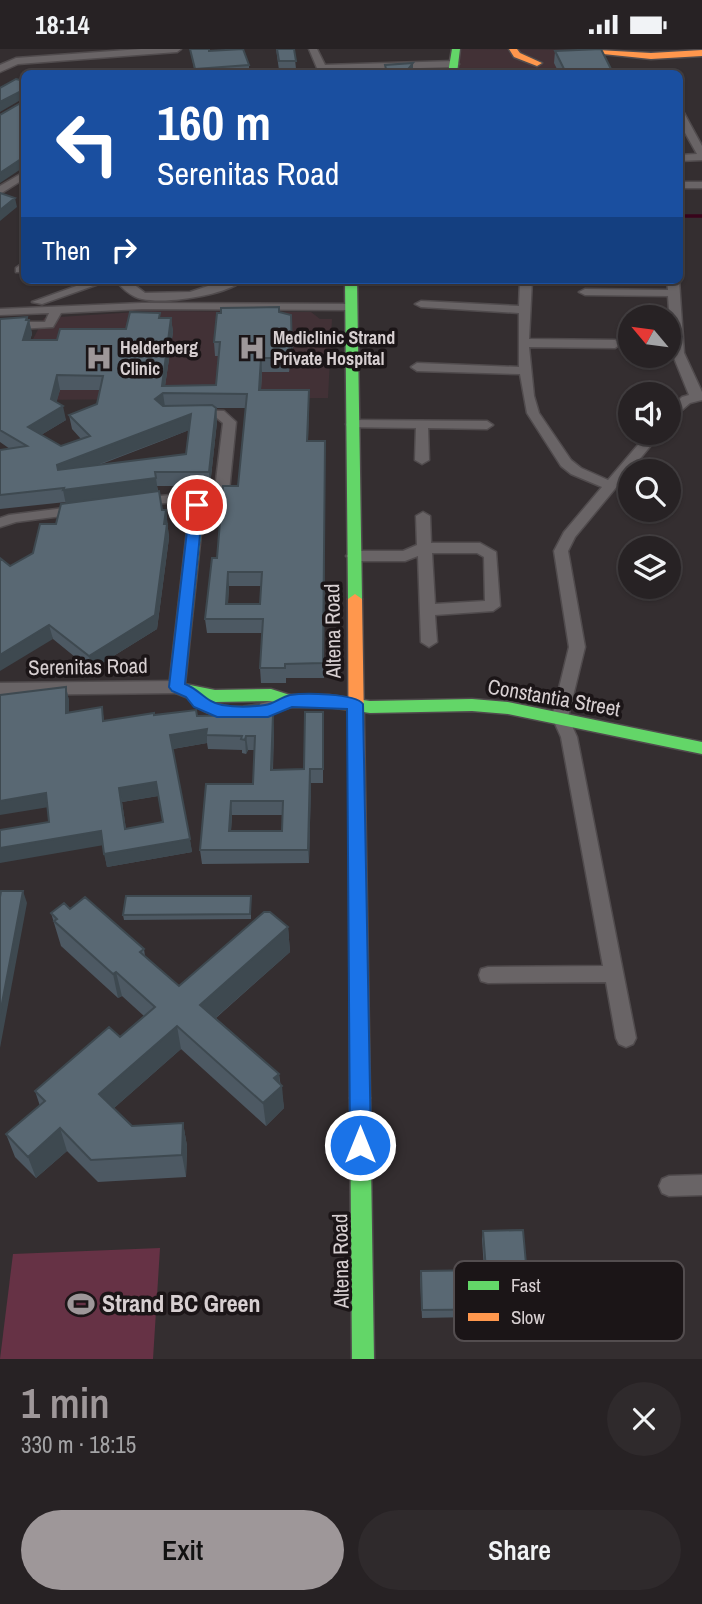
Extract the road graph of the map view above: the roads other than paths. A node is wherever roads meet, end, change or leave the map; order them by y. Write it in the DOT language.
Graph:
graph roads {
  1 [pos="177,49"];
  2 [pos="313,49"];
  3 [pos="513,49"];
  4 [pos="584,49"];
  5 [pos="657,49"];
  6 [pos="702,52"];
  7 [pos="455,62"];
  8 [pos="537,63"];
  9 [pos="0,69"];
  10 [pos="322,70"];
  11 [pos="337,70"];
  12 [pos="683,120"];
  13 [pos="702,156"];
  14 [pos="683,158"];
  15 [pos="21,179"];
  16 [pos="683,185"];
  17 [pos="702,185"];
  18 [pos="0,191"];
  19 [pos="92,284"];
  20 [pos="125,284"];
  21 [pos="226,284"];
  22 [pos="351,284"];
  23 [pos="526,284"];
  24 [pos="673,287"];
  25 [pos="585,292"];
  26 [pos="38,302"];
  27 [pos="421,304"];
  28 [pos="351,307"];
  29 [pos="524,310"];
  30 [pos="56,311"];
  31 [pos="0,312"];
  32 [pos="0,326"];
  33 [pos="523,343"];
  34 [pos="614,344"];
  35 [pos="417,367"];
  36 [pos="525,371"];
  37 [pos="699,396"];
  38 [pos="681,405"];
  39 [pos="177,414"];
  40 [pos="352,424"];
  41 [pos="422,425"];
  42 [pos="487,425"];
  43 [pos="645,445"];
  44 [pos="422,460"];
  45 [pos="611,486"];
  46 [pos="132,503"];
  47 [pos="197,505"];
  48 [pos="96,508"];
  49 [pos="423,516"];
  50 [pos="0,523"];
  51 [pos="424,548"];
  52 [pos="354,555"];
  53 [pos="427,610"];
  54 [pos="429,642"];
  55 [pos="0,689"];
  56 [pos="185,690"];
  57 [pos="355,704"];
  58 [pos="560,717"];
  59 [pos="702,748"];
  60 [pos="613,974"];
  61 [pos="488,975"];
  62 [pos="626,1038"];
  63 [pos="702,1185"];
  64 [pos="668,1187"];
  65 [pos="363,1359"];
  1 -- 9 [label="street"];
  2 -- 10 [label="street"];
  3 -- 8 [label="street"];
  4 -- 6 [label="street"];
  5 -- 6 [label="street"];
  7 -- 11 [label="street"];
  12 -- 13 [label="street"];
  13 -- 14 [label="street"];
  15 -- 18 [label="street"];
  16 -- 17 [label="street"];
  19 -- 26 [label="street"];
  20 -- 21 [label="street"];
  22 -- 28 [label="street, Altena Road"];
  23 -- 29 [label="street"];
  24 -- 25 [label="street"];
  24 -- 37 [label="street"];
  27 -- 29 [label="street"];
  28 -- 30 [label="street"];
  28 -- 40 [label="street, Altena Road"];
  29 -- 33 [label="street"];
  30 -- 31 [label="street"];
  30 -- 32 [label="street"];
  33 -- 34 [label="street"];
  33 -- 36 [label="street"];
  35 -- 36 [label="street"];
  36 -- 45 [label="street"];
  37 -- 38 [label="street"];
  39 -- 47 [label="street"];
  40 -- 41 [label="street"];
  40 -- 52 [label="street, Altena Road"];
  41 -- 42 [label="street"];
  41 -- 44 [label="street"];
  43 -- 45 [label="street"];
  45 -- 58 [label="street"];
  46 -- 47 [label="street"];
  47 -- 56 [label="street, Serenitas Road"];
  48 -- 50 [label="street"];
  49 -- 51 [label="street"];
  51 -- 52 [label="street"];
  51 -- 53 [label="street"];
  51 -- 53 [label="street"];
  52 -- 57 [label="street, Altena Road"];
  53 -- 54 [label="street"];
  55 -- 56 [label="street, Serenitas Road"];
  56 -- 57 [label="street"];
  57 -- 58 [label="street, Constantia Street"];
  57 -- 65 [label="street, Altena Road"];
  58 -- 59 [label="street, Constantia Street"];
  58 -- 60 [label="street"];
  60 -- 61 [label="street"];
  60 -- 62 [label="street"];
  63 -- 64 [label="street"];
}
